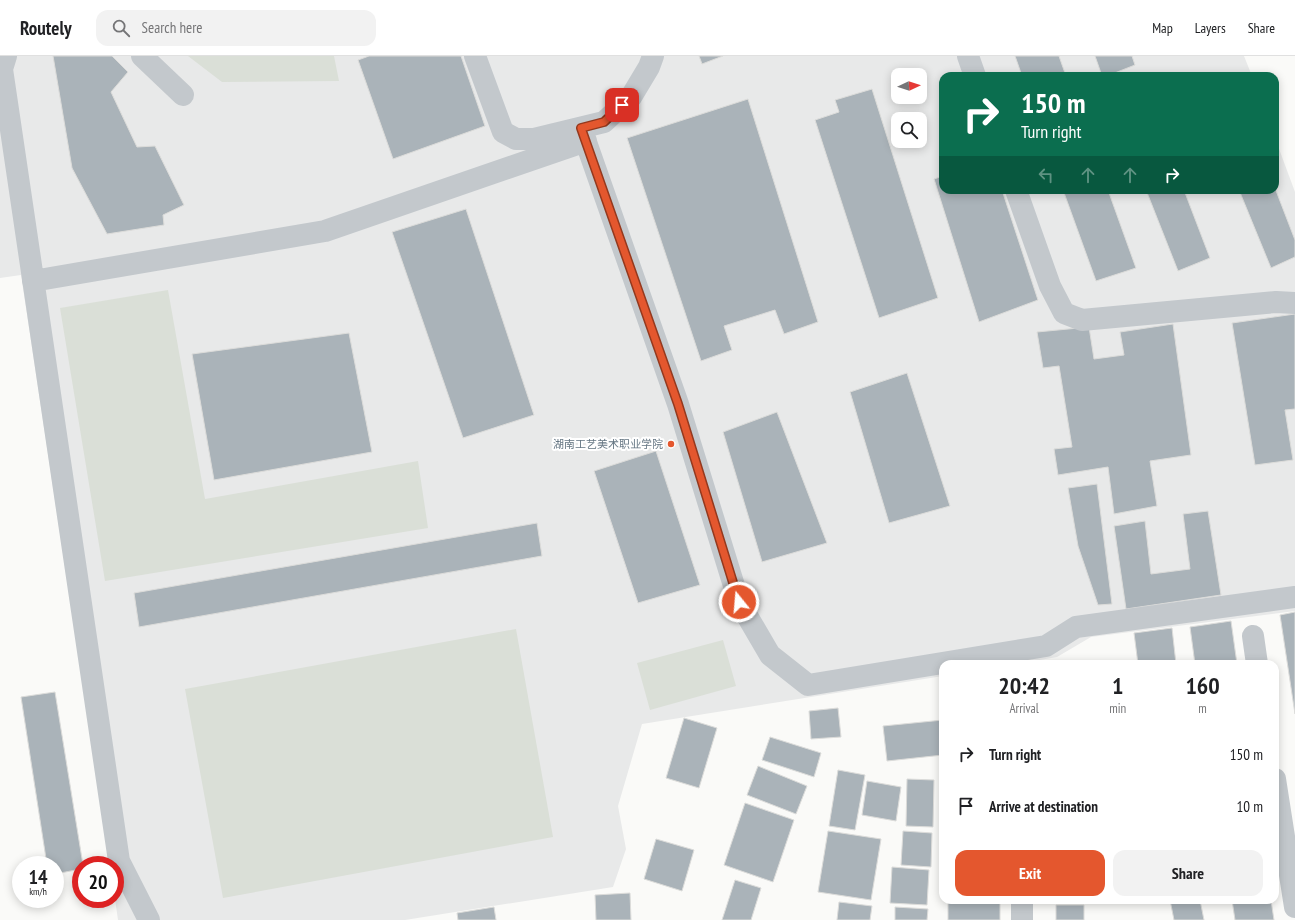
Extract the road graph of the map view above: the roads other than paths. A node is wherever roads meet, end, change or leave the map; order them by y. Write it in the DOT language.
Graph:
graph roads {
  1 [pos="6,56"];
  2 [pos="142,56"];
  3 [pos="475,56"];
  4 [pos="653,56"];
  5 [pos="968,56"];
  6 [pos="974,72"];
  7 [pos="184,95"];
  8 [pos="584,134"];
  9 [pos="1017,194"];
  10 [pos="33,281"];
  11 [pos="1295,303"];
  12 [pos="1295,597"];
  13 [pos="1252,636"];
  14 [pos="963,660"];
  15 [pos="1256,660"];
  16 [pos="939,664"];
  17 [pos="1279,805"];
  18 [pos="1022,904"];
  19 [pos="1295,907"];
  20 [pos="149,920"];
  21 [pos="1022,920"];
  1 -- 10 [label="street"];
  2 -- 7 [label="street"];
  3 -- 8 [label="street"];
  4 -- 8 [label="street"];
  5 -- 6 [label="street"];
  8 -- 10 [label="street"];
  8 -- 16 [label="street"];
  9 -- 11 [label="street"];
  10 -- 20 [label="street"];
  12 -- 14 [label="street"];
  13 -- 15 [label="street"];
  17 -- 19 [label="street"];
  18 -- 21 [label="street"];
}
